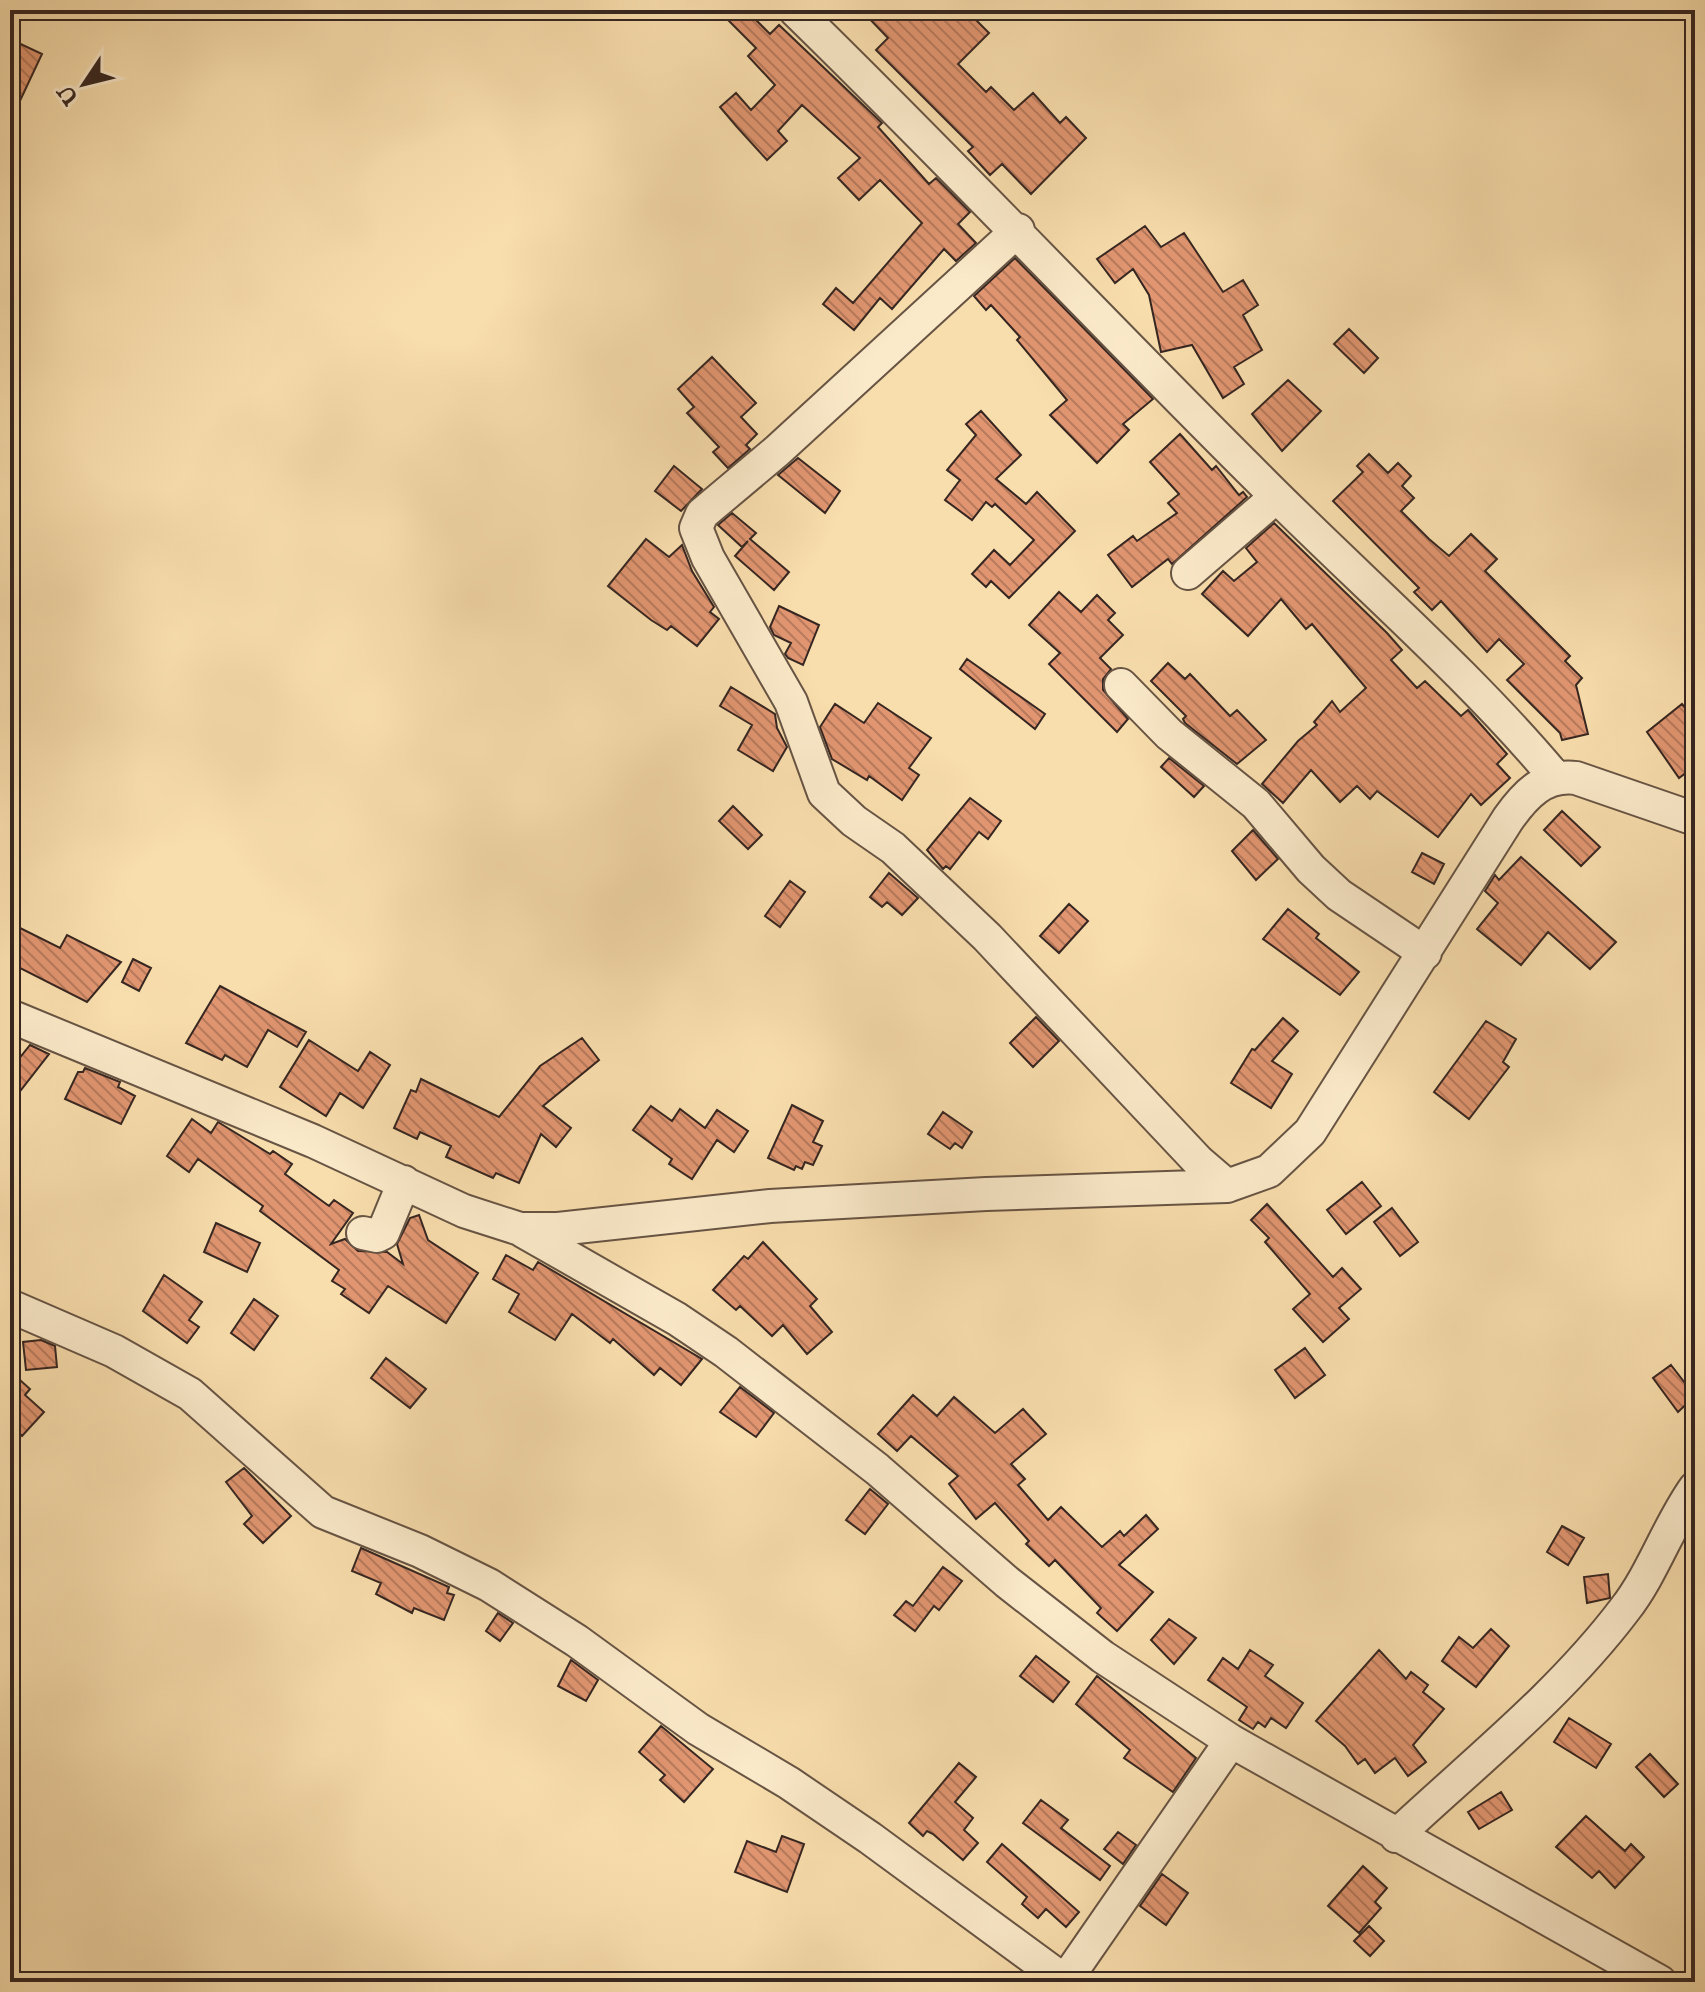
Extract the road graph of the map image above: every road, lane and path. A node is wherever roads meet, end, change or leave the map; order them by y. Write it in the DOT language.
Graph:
graph roads {
  1 [pos="795,10"];
  2 [pos="1018,230"];
  3 [pos="1276,497"];
  4 [pos="1188,573"];
  5 [pos="1121,685"];
  6 [pos="1555,777"];
  7 [pos="1695,819"];
  8 [pos="1425,953"];
  9 [pos="10,1016"];
  10 [pos="404,1182"];
  11 [pos="1227,1186"];
  12 [pos="520,1229"];
  13 [pos="363,1233"];
  14 [pos="10,1306"];
  15 [pos="1695,1488"];
  16 [pos="1231,1741"];
  17 [pos="1396,1836"];
  18 [pos="1065,1982"];
  19 [pos="1660,1982"];
  1 -- 2 [label="street"];
  2 -- 3 [label="street"];
  2 -- 11 [label="street"];
  3 -- 4 [label="street"];
  3 -- 6 [label="street"];
  5 -- 8 [label="street"];
  6 -- 7 [label="street"];
  6 -- 8 [label="street"];
  8 -- 11 [label="street"];
  9 -- 10 [label="street"];
  10 -- 12 [label="street"];
  10 -- 13 [label="street"];
  11 -- 12 [label="street"];
  12 -- 16 [label="street"];
  14 -- 18 [label="street"];
  15 -- 17 [label="street"];
  16 -- 17 [label="street"];
  16 -- 18 [label="street"];
  17 -- 19 [label="street"];
}
